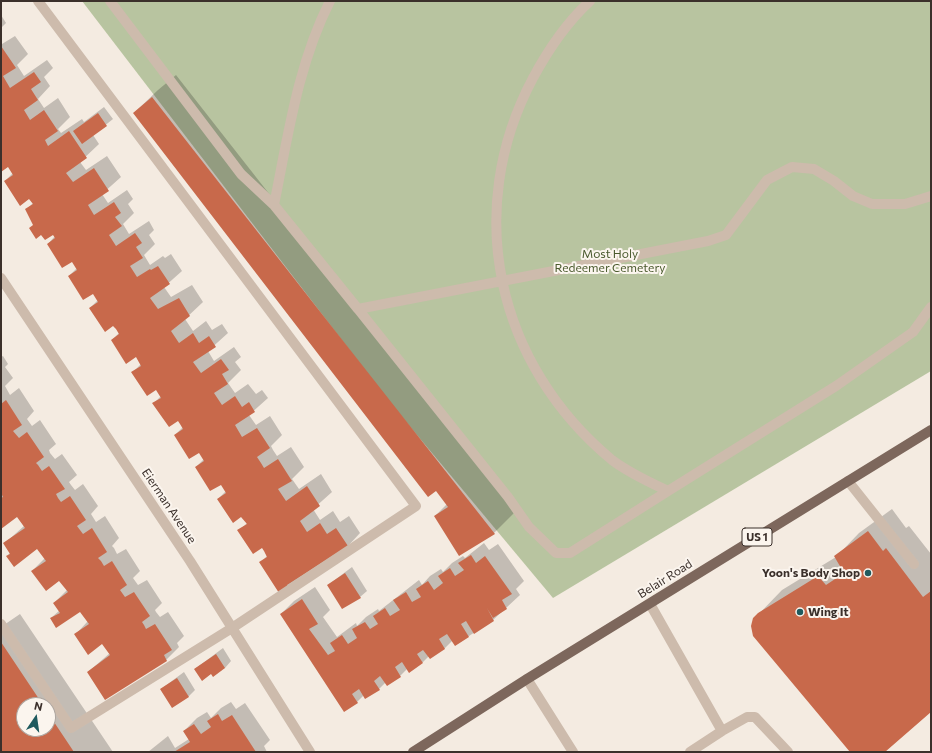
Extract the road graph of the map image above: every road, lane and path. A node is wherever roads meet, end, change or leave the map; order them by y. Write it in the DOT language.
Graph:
graph roads {
  1 [pos="38,1"];
  2 [pos="110,1"];
  3 [pos="330,1"];
  4 [pos="590,1"];
  5 [pos="931,196"];
  6 [pos="274,205"];
  7 [pos="1,278"];
  8 [pos="501,281"];
  9 [pos="931,307"];
  10 [pos="358,309"];
  11 [pos="931,430"];
  12 [pos="848,481"];
  13 [pos="668,491"];
  14 [pos="914,564"];
  15 [pos="650,604"];
  16 [pos="1,624"];
  17 [pos="232,628"];
  18 [pos="527,680"];
  19 [pos="722,731"];
  20 [pos="310,752"];
  21 [pos="413,752"];
  22 [pos="573,752"];
  23 [pos="690,752"];
  24 [pos="788,752"];
  1 -- 17 [label="street"];
  2 -- 6 [label="street"];
  3 -- 6 [label="street"];
  4 -- 8 [label="street"];
  5 -- 8 [label="street"];
  6 -- 10 [label="street"];
  7 -- 17 [label="street, Eierman Avenue"];
  8 -- 10 [label="street"];
  8 -- 13 [label="street"];
  9 -- 13 [label="street"];
  10 -- 13 [label="street"];
  11 -- 12 [label="main road, Belair Road / US 1"];
  12 -- 14 [label="street"];
  12 -- 15 [label="main road, Belair Road / US 1"];
  15 -- 18 [label="main road, Belair Road / US 1"];
  15 -- 19 [label="street"];
  16 -- 17 [label="street"];
  17 -- 20 [label="street, Eierman Avenue"];
  18 -- 21 [label="main road, Belair Road / US 1"];
  18 -- 22 [label="street"];
  19 -- 23 [label="street"];
  19 -- 24 [label="street"];
}
